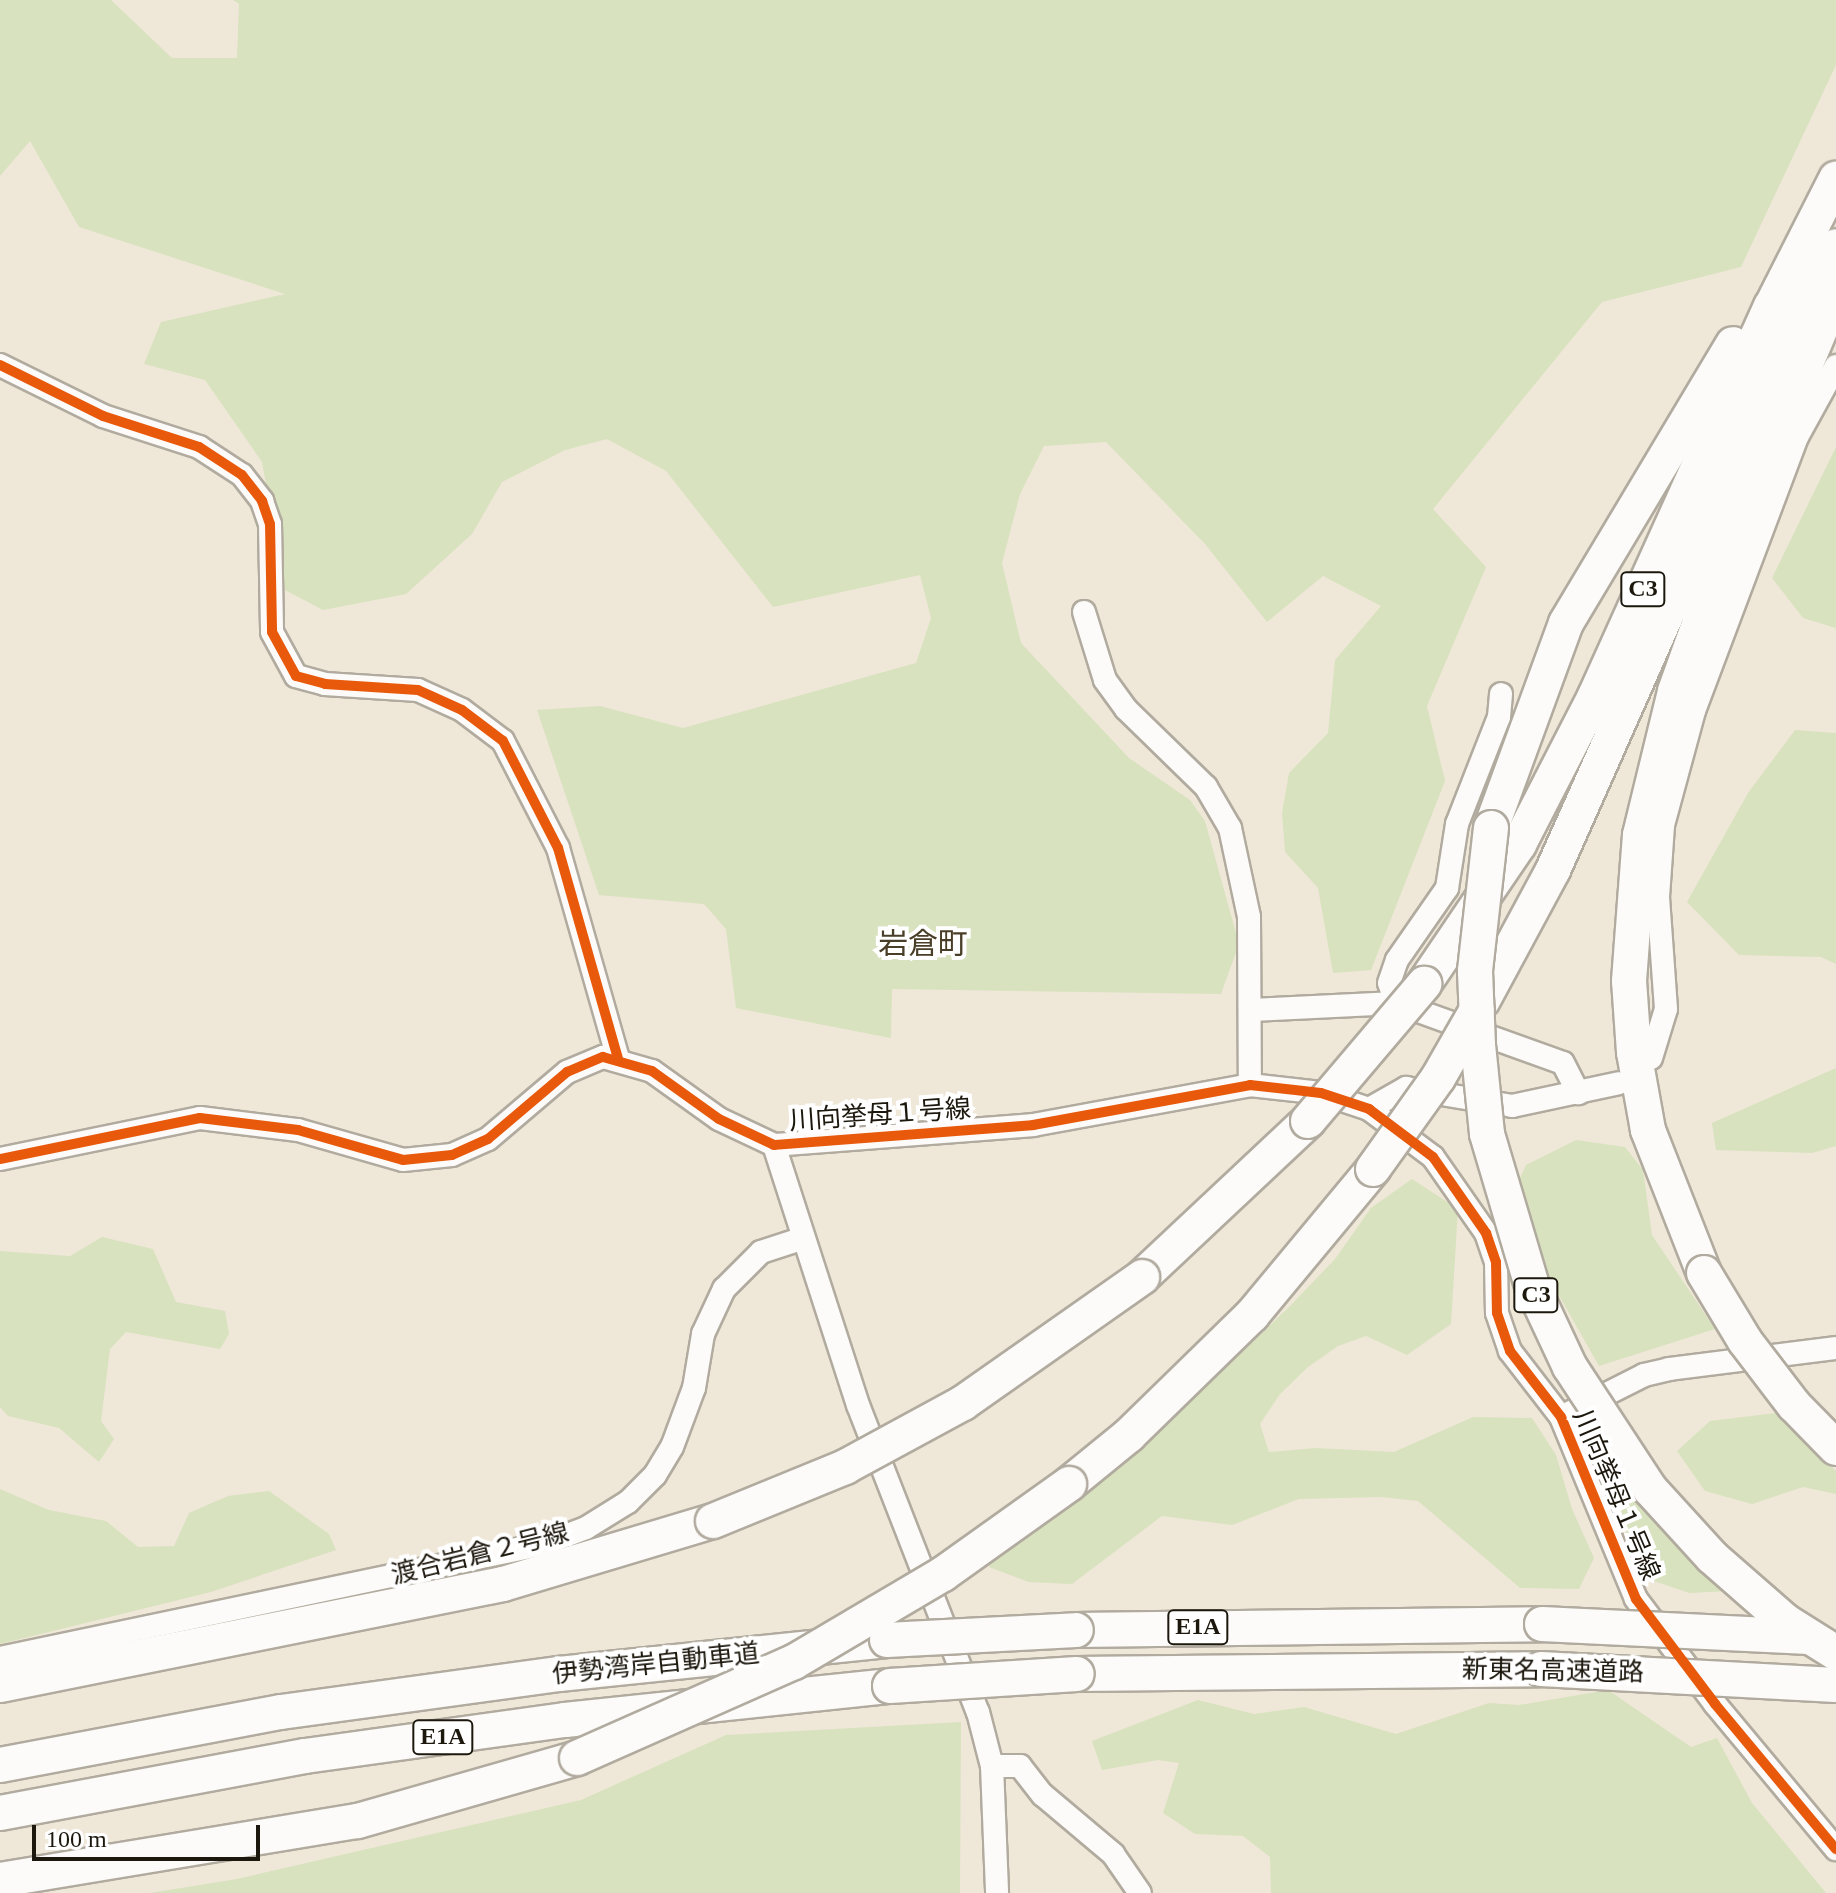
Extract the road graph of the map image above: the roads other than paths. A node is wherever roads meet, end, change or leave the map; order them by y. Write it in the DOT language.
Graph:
graph roads {
  1 [pos="1836,163"];
  2 [pos="1836,179"];
  3 [pos="1836,246"];
  4 [pos="1836,292"];
  5 [pos="0,365"];
  6 [pos="1836,366"];
  7 [pos="1084,612"];
  8 [pos="1501,694"];
  9 [pos="1396,1003"];
  10 [pos="1252,1010"];
  11 [pos="1480,1015"];
  12 [pos="618,1058"];
  13 [pos="1651,1058"];
  14 [pos="1619,1083"];
  15 [pos="1250,1085"];
  16 [pos="1578,1093"];
  17 [pos="1369,1109"];
  18 [pos="774,1145"];
  19 [pos="0,1159"];
  20 [pos="801,1239"];
  21 [pos="1836,1348"];
  22 [pos="1561,1417"];
  23 [pos="1836,1448"];
  24 [pos="1319,1624"];
  25 [pos="1836,1638"];
  26 [pos="1836,1653"];
  27 [pos="0,1658"];
  28 [pos="1317,1669"];
  29 [pos="0,1685"];
  30 [pos="1836,1685"];
  31 [pos="0,1765"];
  32 [pos="992,1766"];
  33 [pos="0,1813"];
  34 [pos="1836,1849"];
  35 [pos="0,1880"];
  36 [pos="997,1893"];
  37 [pos="1140,1893"];
  1 -- 11 [label="highway, C3, bridge"];
  2 -- 29 [label="highway, C3, bridge"];
  3 -- 11 [label="highway"];
  4 -- 23 [label="highway, bridge"];
  5 -- 12 [label="street"];
  6 -- 13 [label="street"];
  7 -- 10 [label="street"];
  8 -- 9 [label="street"];
  9 -- 10 [label="street"];
  9 -- 11 [label="street"];
  10 -- 15 [label="street"];
  11 -- 16 [label="street"];
  11 -- 26 [label="highway, C3, bridge"];
  11 -- 35 [label="highway, bridge"];
  12 -- 18 [label="street, 川向挙母１号線"];
  12 -- 19 [label="street"];
  14 -- 16 [label="street"];
  15 -- 17 [label="street, 川向挙母１号線"];
  15 -- 18 [label="street, 川向挙母１号線"];
  16 -- 17 [label="street"];
  17 -- 22 [label="street, 川向挙母１号線"];
  18 -- 20 [label="street"];
  20 -- 27 [label="street, 渡合岩倉２号線"];
  20 -- 32 [label="street"];
  21 -- 22 [label="street"];
  22 -- 34 [label="street, 川向挙母１号線"];
  24 -- 25 [label="highway, 新東名高速道路 / E1A, bridge"];
  24 -- 31 [label="highway, 伊勢湾岸自動車道 / E1A, bridge"];
  28 -- 30 [label="highway, 新東名高速道路 / E1A, bridge"];
  28 -- 33 [label="highway, 伊勢湾岸自動車道 / E1A, bridge"];
  32 -- 36 [label="street"];
  32 -- 37 [label="street"];
}
